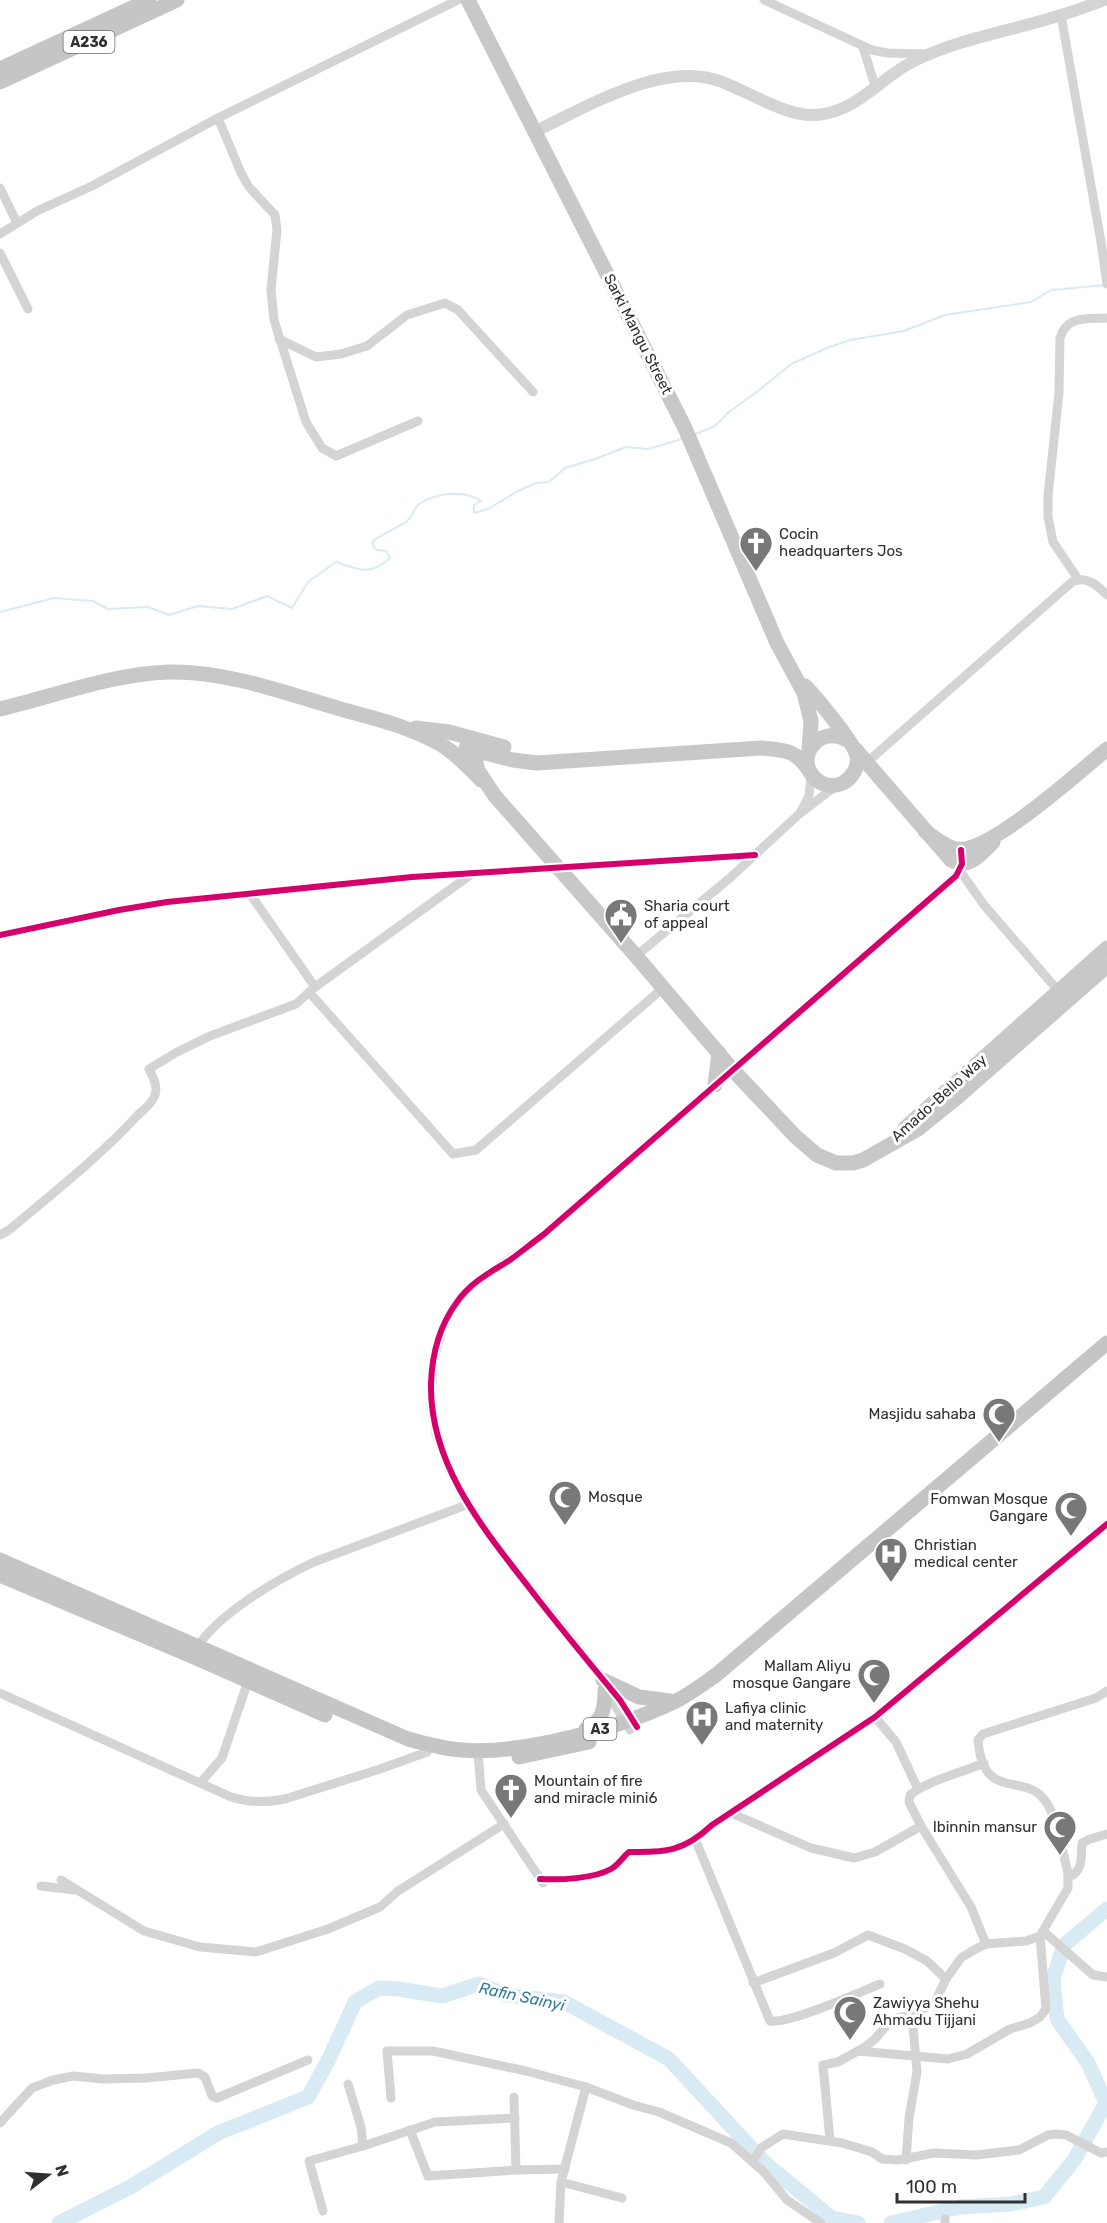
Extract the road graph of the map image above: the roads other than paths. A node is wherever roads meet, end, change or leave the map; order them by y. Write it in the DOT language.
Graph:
graph roads {
  1 [pos="149,0"];
  2 [pos="177,0"];
  3 [pos="458,0"];
  4 [pos="468,0"];
  5 [pos="764,0"];
  6 [pos="1104,0"];
  7 [pos="1061,15"];
  8 [pos="82,38"];
  9 [pos="863,47"];
  10 [pos="932,55"];
  11 [pos="0,69"];
  12 [pos="0,82"];
  13 [pos="876,89"];
  14 [pos="218,118"];
  15 [pos="534,132"];
  16 [pos="0,189"];
  17 [pos="17,223"];
  18 [pos="0,234"];
  19 [pos="0,253"];
  20 [pos="1106,281"];
  21 [pos="28,309"];
  22 [pos="1107,318"];
  23 [pos="279,339"];
  24 [pos="533,392"];
  25 [pos="418,421"];
  26 [pos="1078,579"];
  27 [pos="1107,595"];
  28 [pos="795,675"];
  29 [pos="0,710"];
  30 [pos="401,727"];
  31 [pos="420,734"];
  32 [pos="814,742"];
  33 [pos="473,744"];
  34 [pos="851,744"];
  35 [pos="761,748"];
  36 [pos="1107,749"];
  37 [pos="867,763"];
  38 [pos="810,772"];
  39 [pos="845,781"];
  40 [pos="889,789"];
  41 [pos="495,796"];
  42 [pos="798,815"];
  43 [pos="755,855"];
  44 [pos="961,861"];
  45 [pos="558,869"];
  46 [pos="473,873"];
  47 [pos="250,894"];
  48 [pos="0,935"];
  49 [pos="1107,948"];
  50 [pos="636,956"];
  51 [pos="1107,966"];
  52 [pos="663,988"];
  53 [pos="312,990"];
  54 [pos="1063,996"];
  55 [pos="718,1053"];
  56 [pos="732,1070"];
  57 [pos="715,1084"];
  58 [pos="0,1235"];
  59 [pos="1107,1343"];
  60 [pos="1107,1355"];
  61 [pos="469,1504"];
  62 [pos="1107,1524"];
  63 [pos="0,1560"];
  64 [pos="0,1575"];
  65 [pos="195,1651"];
  66 [pos="248,1681"];
  67 [pos="604,1685"];
  68 [pos="1107,1691"];
  69 [pos="0,1693"];
  70 [pos="676,1701"];
  71 [pos="875,1717"];
  72 [pos="631,1724"];
  73 [pos="573,1736"];
  74 [pos="427,1752"];
  75 [pos="479,1755"];
  76 [pos="984,1763"];
  77 [pos="201,1782"];
  78 [pos="918,1789"];
  79 [pos="731,1813"];
  80 [pos="504,1824"];
  81 [pos="921,1826"];
  82 [pos="1107,1834"];
  83 [pos="696,1841"];
  84 [pos="1068,1873"];
  85 [pos="61,1880"];
  86 [pos="41,1886"];
  87 [pos="77,1890"];
  88 [pos="1042,1934"];
  89 [pos="986,1944"];
  90 [pos="1107,1977"];
  91 [pos="946,1979"];
  92 [pos="753,1983"];
  93 [pos="880,1984"];
  94 [pos="912,2015"];
  95 [pos="864,2050"];
  96 [pos="916,2055"];
  97 [pos="308,2060"];
  98 [pos="348,2084"];
  99 [pos="586,2087"];
  100 [pos="514,2097"];
  101 [pos="391,2098"];
  102 [pos="515,2118"];
  103 [pos="0,2123"];
  104 [pos="410,2130"];
  105 [pos="830,2140"];
  106 [pos="363,2146"];
  107 [pos="1107,2152"];
  108 [pos="906,2160"];
  109 [pos="753,2161"];
  110 [pos="565,2169"];
  111 [pos="516,2170"];
  112 [pos="561,2182"];
  113 [pos="622,2198"];
  114 [pos="323,2211"];
  115 [pos="559,2223"];
  116 [pos="821,2223"];
  1 -- 8 [label="highway, A236"];
  2 -- 8 [label="highway, A236"];
  3 -- 14 [label="street"];
  4 -- 15 [label="main road, Sarki Mangu Street"];
  5 -- 9 [label="street"];
  6 -- 7 [label="street"];
  7 -- 10 [label="street"];
  7 -- 20 [label="street"];
  8 -- 11 [label="highway, A236"];
  8 -- 12 [label="highway, A236"];
  9 -- 10 [label="street"];
  9 -- 13 [label="street"];
  10 -- 13 [label="street"];
  13 -- 15 [label="street"];
  14 -- 17 [label="street"];
  14 -- 23 [label="street"];
  15 -- 28 [label="main road, Sarki Mangu Street"];
  16 -- 17 [label="street"];
  17 -- 18 [label="street"];
  19 -- 21 [label="street"];
  22 -- 26 [label="street"];
  23 -- 24 [label="street"];
  23 -- 25 [label="street"];
  26 -- 27 [label="street"];
  26 -- 37 [label="street"];
  28 -- 32 [label="main road"];
  28 -- 34 [label="main road"];
  29 -- 30 [label="main road"];
  30 -- 31 [label="main road"];
  30 -- 33 [label="main road"];
  31 -- 33 [label="main road"];
  31 -- 41 [label="main road"];
  32 -- 34 [label="main road"];
  32 -- 35 [label="main road"];
  32 -- 38 [label="main road"];
  33 -- 35 [label="main road"];
  33 -- 41 [label="main road"];
  34 -- 37 [label="main road"];
  34 -- 39 [label="main road"];
  35 -- 38 [label="main road"];
  36 -- 44 [label="main road"];
  37 -- 39 [label="street"];
  37 -- 40 [label="main road"];
  38 -- 39 [label="main road"];
  38 -- 42 [label="street"];
  39 -- 40 [label="main road"];
  39 -- 42 [label="street"];
  40 -- 44 [label="main road"];
  41 -- 45 [label="main road, Amado-Bello Way"];
  42 -- 43 [label="street"];
  43 -- 45 [label="street"];
  43 -- 50 [label="street"];
  44 -- 54 [label="street"];
  44 -- 56 [label="street"];
  45 -- 46 [label="street"];
  45 -- 50 [label="main road, Amado-Bello Way"];
  46 -- 47 [label="street"];
  46 -- 53 [label="street"];
  47 -- 48 [label="street"];
  47 -- 53 [label="street"];
  49 -- 54 [label="main road, Amado-Bello Way"];
  50 -- 52 [label="main road, Amado-Bello Way"];
  51 -- 54 [label="main road, Amado-Bello Way"];
  52 -- 53 [label="street"];
  52 -- 55 [label="main road, Amado-Bello Way"];
  53 -- 58 [label="street"];
  54 -- 56 [label="main road, Amado-Bello Way"];
  55 -- 56 [label="main road, Amado-Bello Way"];
  55 -- 57 [label="main road"];
  56 -- 57 [label="street"];
  57 -- 61 [label="street"];
  59 -- 70 [label="highway, A3"];
  60 -- 72 [label="highway, A3"];
  61 -- 65 [label="street"];
  61 -- 67 [label="street"];
  62 -- 71 [label="street"];
  63 -- 65 [label="highway, A3"];
  64 -- 65 [label="highway, A3"];
  65 -- 66 [label="highway, A3"];
  65 -- 75 [label="highway, A3"];
  66 -- 74 [label="highway, A3"];
  66 -- 77 [label="street"];
  67 -- 70 [label="highway"];
  67 -- 72 [label="street"];
  67 -- 73 [label="highway"];
  68 -- 76 [label="street"];
  69 -- 77 [label="street"];
  70 -- 72 [label="highway, A3"];
  71 -- 78 [label="street"];
  71 -- 79 [label="street"];
  72 -- 73 [label="highway, A3"];
  72 -- 75 [label="highway, A3"];
  73 -- 75 [label="highway, A3"];
  74 -- 75 [label="highway, A3"];
  74 -- 77 [label="street"];
  75 -- 80 [label="street"];
  76 -- 78 [label="street"];
  76 -- 84 [label="street"];
  78 -- 81 [label="street"];
  79 -- 81 [label="street"];
  79 -- 83 [label="street"];
  80 -- 83 [label="street"];
  80 -- 87 [label="street"];
  81 -- 89 [label="street"];
  82 -- 84 [label="street"];
  83 -- 92 [label="street"];
  84 -- 88 [label="street"];
  85 -- 87 [label="street"];
  86 -- 87 [label="street"];
  88 -- 89 [label="street"];
  88 -- 90 [label="street"];
  88 -- 96 [label="street"];
  89 -- 91 [label="street"];
  91 -- 92 [label="street"];
  91 -- 94 [label="street"];
  92 -- 93 [label="street"];
  94 -- 95 [label="street"];
  94 -- 96 [label="street"];
  95 -- 96 [label="street"];
  95 -- 105 [label="street"];
  96 -- 108 [label="street"];
  97 -- 103 [label="street"];
  98 -- 106 [label="street"];
  99 -- 101 [label="street"];
  99 -- 109 [label="street"];
  99 -- 110 [label="street"];
  100 -- 102 [label="street"];
  102 -- 104 [label="street"];
  102 -- 111 [label="street"];
  104 -- 106 [label="street"];
  104 -- 111 [label="street"];
  105 -- 108 [label="street"];
  105 -- 109 [label="street"];
  106 -- 114 [label="street"];
  107 -- 108 [label="street"];
  109 -- 116 [label="street"];
  110 -- 111 [label="street"];
  110 -- 112 [label="street"];
  112 -- 113 [label="street"];
  112 -- 115 [label="street"];
}
